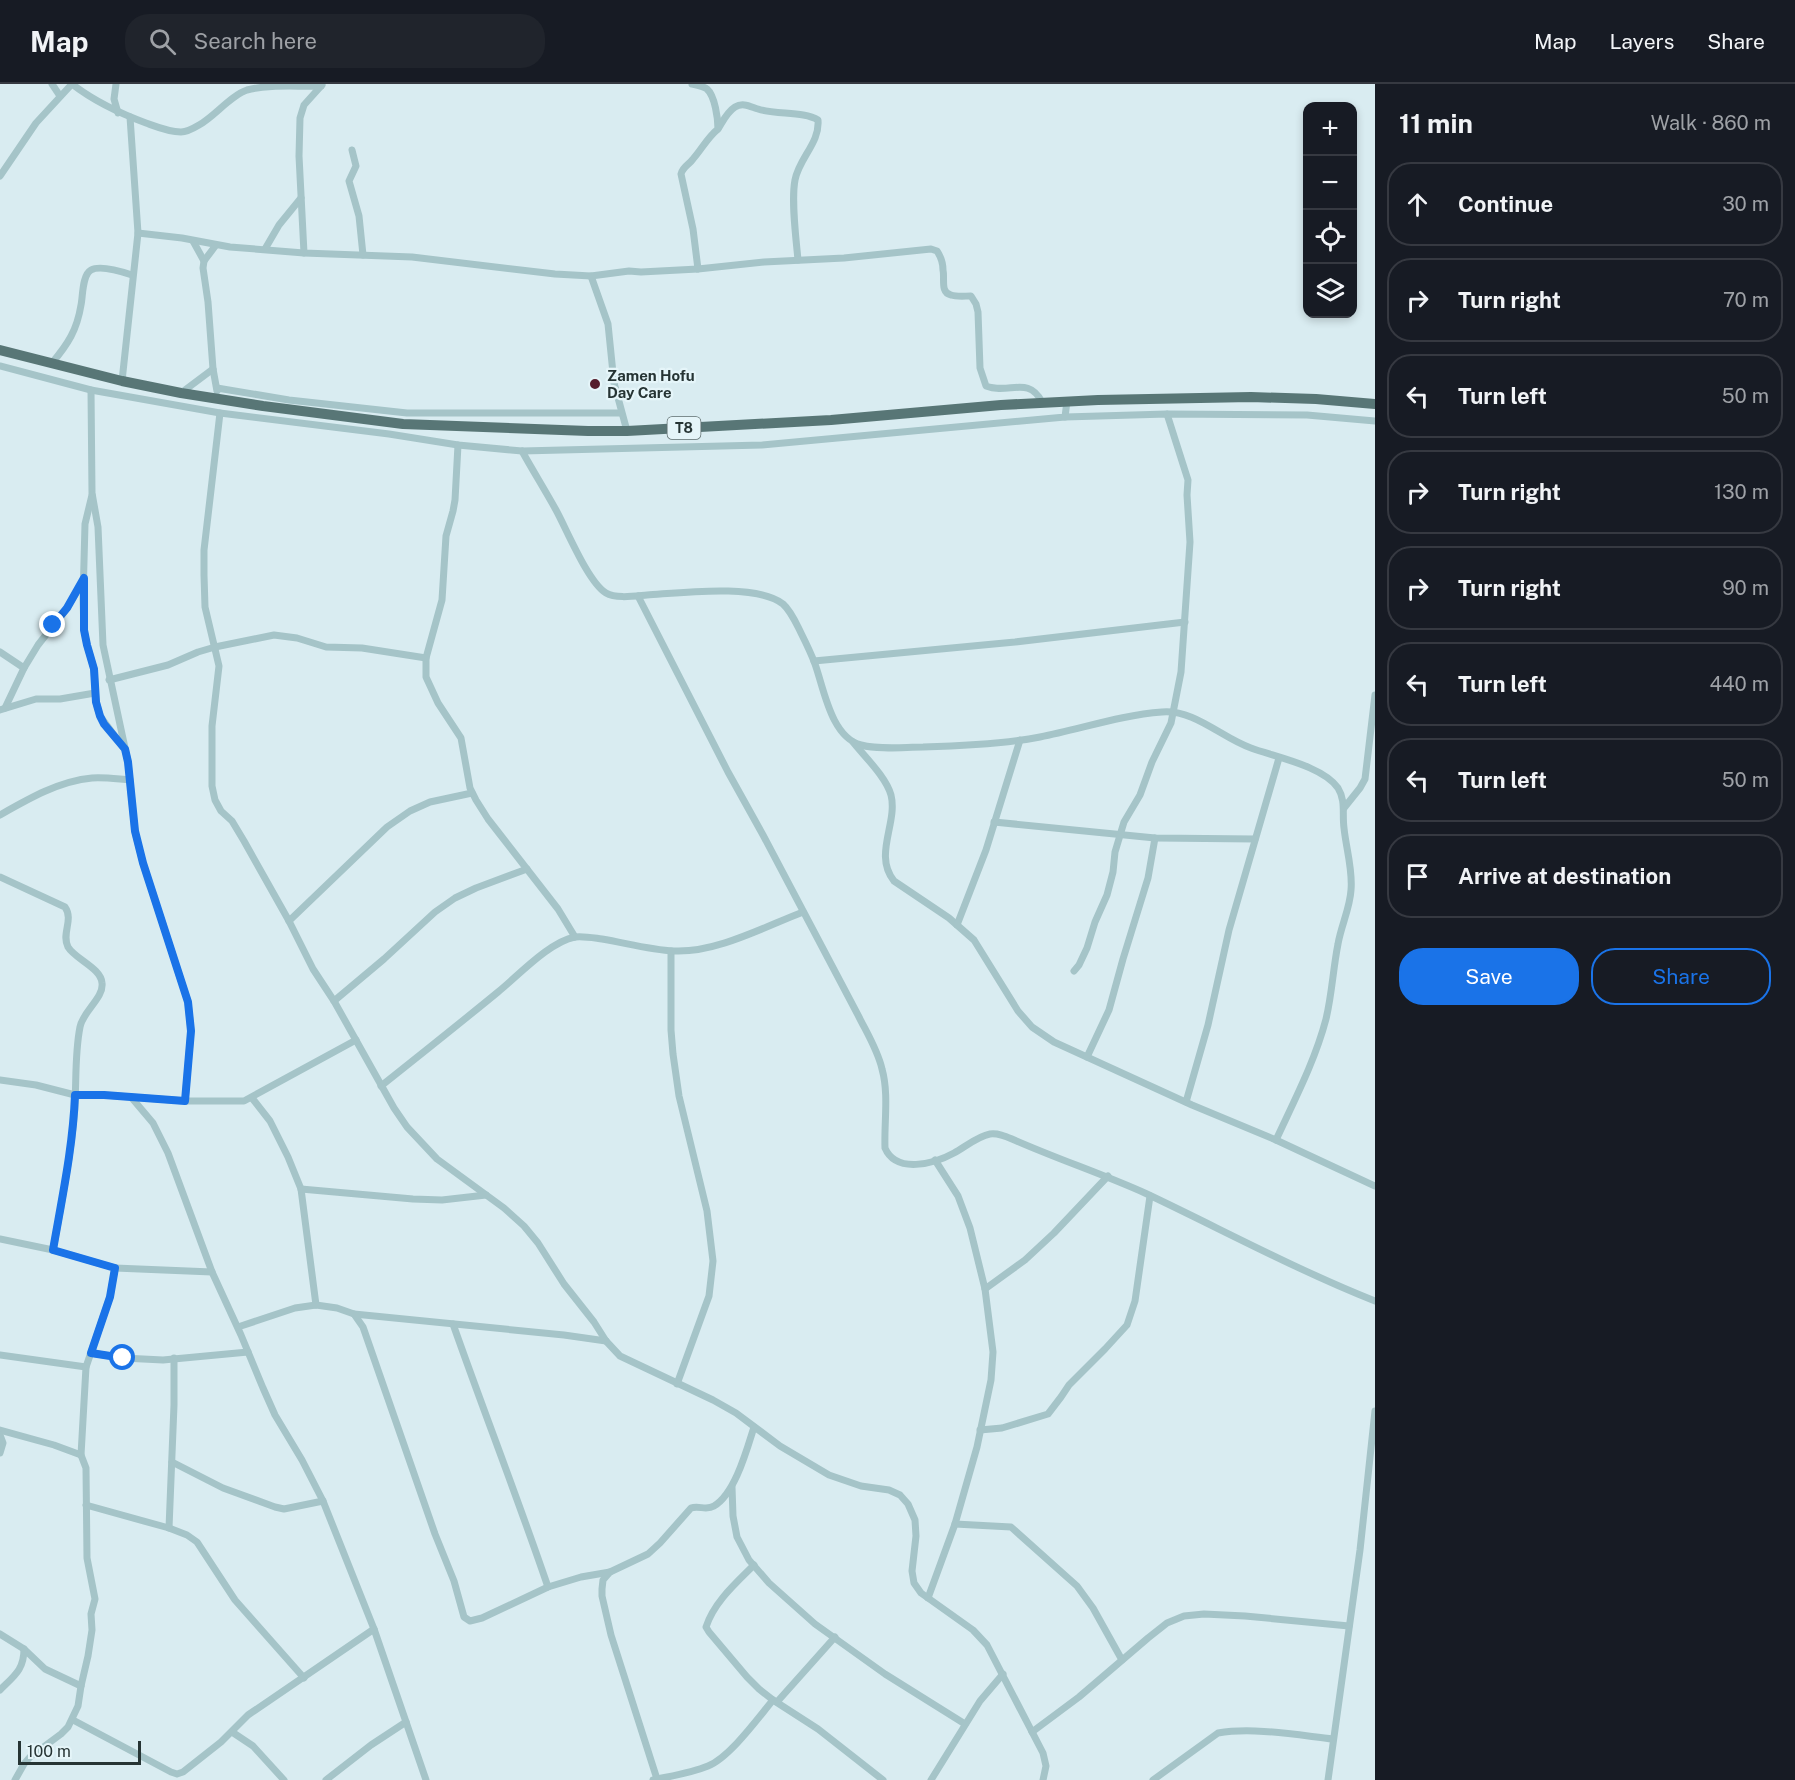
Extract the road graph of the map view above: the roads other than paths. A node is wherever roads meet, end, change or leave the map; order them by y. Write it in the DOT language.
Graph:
graph roads {
  1 [pos="52,84"];
  2 [pos="72,84"];
  3 [pos="116,84"];
  4 [pos="692,84"];
  5 [pos="312,85"];
  6 [pos="323,85"];
  7 [pos="705,86"];
  8 [pos="60,96"];
  9 [pos="118,112"];
  10 [pos="130,117"];
  11 [pos="718,129"];
  12 [pos="352,150"];
  13 [pos="0,176"];
  14 [pos="302,197"];
  15 [pos="138,233"];
  16 [pos="193,241"];
  17 [pos="216,245"];
  18 [pos="265,249"];
  19 [pos="304,253"];
  20 [pos="363,255"];
  21 [pos="798,260"];
  22 [pos="204,261"];
  23 [pos="698,269"];
  24 [pos="132,275"];
  25 [pos="591,276"];
  26 [pos="0,350"];
  27 [pos="52,363"];
  28 [pos="0,366"];
  29 [pos="213,369"];
  30 [pos="122,381"];
  31 [pos="91,390"];
  32 [pos="181,393"];
  33 [pos="218,394"];
  34 [pos="1067,401"];
  35 [pos="1042,402"];
  36 [pos="1375,404"];
  37 [pos="621,412"];
  38 [pos="220,413"];
  39 [pos="1167,414"];
  40 [pos="1065,417"];
  41 [pos="1375,421"];
  42 [pos="627,431"];
  43 [pos="458,445"];
  44 [pos="522,450"];
  45 [pos="92,493"];
  46 [pos="84,578"];
  47 [pos="638,596"];
  48 [pos="1185,622"];
  49 [pos="215,647"];
  50 [pos="0,652"];
  51 [pos="426,658"];
  52 [pos="814,661"];
  53 [pos="24,668"];
  54 [pos="109,680"];
  55 [pos="95,693"];
  56 [pos="1375,695"];
  57 [pos="3,709"];
  58 [pos="1174,712"];
  59 [pos="1020,740"];
  60 [pos="853,742"];
  61 [pos="125,749"];
  62 [pos="1279,758"];
  63 [pos="130,780"];
  64 [pos="472,793"];
  65 [pos="1344,808"];
  66 [pos="0,815"];
  67 [pos="994,822"];
  68 [pos="1120,834"];
  69 [pos="1155,838"];
  70 [pos="1256,838"];
  71 [pos="527,869"];
  72 [pos="0,877"];
  73 [pos="803,912"];
  74 [pos="289,921"];
  75 [pos="957,925"];
  76 [pos="575,938"];
  77 [pos="671,951"];
  78 [pos="1074,971"];
  79 [pos="334,1001"];
  80 [pos="356,1040"];
  81 [pos="1087,1057"];
  82 [pos="0,1080"];
  83 [pos="381,1086"];
  84 [pos="75,1095"];
  85 [pos="131,1097"];
  86 [pos="252,1098"];
  87 [pos="185,1101"];
  88 [pos="1186,1102"];
  89 [pos="1276,1140"];
  90 [pos="935,1160"];
  91 [pos="1108,1176"];
  92 [pos="1375,1186"];
  93 [pos="301,1189"];
  94 [pos="486,1195"];
  95 [pos="1150,1196"];
  96 [pos="0,1239"];
  97 [pos="53,1250"];
  98 [pos="115,1268"];
  99 [pos="212,1272"];
  100 [pos="985,1289"];
  101 [pos="1375,1301"];
  102 [pos="316,1305"];
  103 [pos="354,1314"];
  104 [pos="453,1324"];
  105 [pos="238,1327"];
  106 [pos="606,1341"];
  107 [pos="248,1352"];
  108 [pos="91,1353"];
  109 [pos="0,1355"];
  110 [pos="174,1359"];
  111 [pos="86,1367"];
  112 [pos="677,1384"];
  113 [pos="1375,1411"];
  114 [pos="754,1427"];
  115 [pos="980,1431"];
  116 [pos="0,1432"];
  117 [pos="15,1433"];
  118 [pos="3,1443"];
  119 [pos="0,1454"];
  120 [pos="81,1455"];
  121 [pos="172,1462"];
  122 [pos="732,1487"];
  123 [pos="323,1501"];
  124 [pos="86,1505"];
  125 [pos="955,1524"];
  126 [pos="169,1528"];
  127 [pos="753,1565"];
  128 [pos="610,1572"];
  129 [pos="548,1587"];
  130 [pos="928,1598"];
  131 [pos="1349,1626"];
  132 [pos="374,1629"];
  133 [pos="0,1634"];
  134 [pos="835,1637"];
  135 [pos="24,1649"];
  136 [pos="1122,1660"];
  137 [pos="1003,1674"];
  138 [pos="304,1678"];
  139 [pos="81,1686"];
  140 [pos="0,1690"];
  141 [pos="775,1701"];
  142 [pos="73,1720"];
  143 [pos="406,1722"];
  144 [pos="965,1724"];
  145 [pos="232,1732"];
  146 [pos="1032,1732"];
  147 [pos="1333,1739"];
  148 [pos="15,1780"];
  149 [pos="284,1780"];
  150 [pos="326,1780"];
  151 [pos="426,1780"];
  152 [pos="655,1780"];
  153 [pos="883,1780"];
  154 [pos="930,1780"];
  155 [pos="1043,1780"];
  156 [pos="1153,1780"];
  157 [pos="1328,1780"];
  1 -- 8 [label="street"];
  2 -- 8 [label="street"];
  2 -- 9 [label="street"];
  3 -- 9 [label="street"];
  4 -- 7 [label="street"];
  5 -- 6 [label="street"];
  5 -- 10 [label="street"];
  6 -- 14 [label="street"];
  7 -- 11 [label="street"];
  8 -- 13 [label="street"];
  9 -- 10 [label="street"];
  10 -- 15 [label="street"];
  11 -- 21 [label="street"];
  11 -- 23 [label="street"];
  12 -- 20 [label="street"];
  14 -- 18 [label="street"];
  14 -- 19 [label="street"];
  15 -- 16 [label="street"];
  15 -- 24 [label="street"];
  16 -- 17 [label="street"];
  16 -- 22 [label="street"];
  17 -- 18 [label="street"];
  17 -- 22 [label="street"];
  18 -- 19 [label="street"];
  19 -- 20 [label="street"];
  20 -- 25 [label="street"];
  21 -- 23 [label="street"];
  21 -- 35 [label="street"];
  22 -- 29 [label="street"];
  23 -- 25 [label="street"];
  24 -- 27 [label="street"];
  24 -- 30 [label="street"];
  25 -- 37 [label="street"];
  26 -- 27 [label="main road, T8"];
  27 -- 30 [label="main road, T8"];
  28 -- 31 [label="street"];
  29 -- 32 [label="street"];
  29 -- 33 [label="street"];
  30 -- 32 [label="main road, T8"];
  31 -- 38 [label="street"];
  31 -- 45 [label="street"];
  32 -- 33 [label="main road, T8"];
  33 -- 37 [label="street"];
  33 -- 42 [label="main road, T8"];
  34 -- 35 [label="main road, T8"];
  34 -- 36 [label="main road, T8"];
  34 -- 40 [label="street"];
  35 -- 42 [label="main road, T8"];
  37 -- 42 [label="street"];
  38 -- 43 [label="street"];
  38 -- 49 [label="street"];
  39 -- 40 [label="street"];
  39 -- 41 [label="street"];
  39 -- 48 [label="street"];
  40 -- 44 [label="street"];
  43 -- 44 [label="street"];
  43 -- 51 [label="street"];
  44 -- 47 [label="street"];
  45 -- 46 [label="street"];
  45 -- 54 [label="street"];
  46 -- 53 [label="street"];
  46 -- 55 [label="street"];
  47 -- 52 [label="street"];
  47 -- 73 [label="street"];
  48 -- 52 [label="street"];
  48 -- 58 [label="street"];
  49 -- 51 [label="street"];
  49 -- 54 [label="street"];
  49 -- 74 [label="street"];
  50 -- 53 [label="street"];
  51 -- 64 [label="street"];
  52 -- 60 [label="street"];
  53 -- 57 [label="street"];
  54 -- 61 [label="street"];
  55 -- 57 [label="street"];
  55 -- 61 [label="street"];
  56 -- 65 [label="street"];
  58 -- 59 [label="street"];
  58 -- 62 [label="street"];
  58 -- 68 [label="street"];
  59 -- 60 [label="street"];
  59 -- 67 [label="street"];
  60 -- 75 [label="street"];
  61 -- 63 [label="street"];
  62 -- 65 [label="street"];
  62 -- 70 [label="street"];
  63 -- 66 [label="street"];
  63 -- 87 [label="street"];
  64 -- 71 [label="street"];
  64 -- 74 [label="street"];
  65 -- 89 [label="street"];
  67 -- 68 [label="street"];
  67 -- 75 [label="street"];
  68 -- 69 [label="street"];
  68 -- 78 [label="street"];
  69 -- 70 [label="street"];
  69 -- 81 [label="street"];
  70 -- 88 [label="street"];
  71 -- 76 [label="street"];
  71 -- 79 [label="street"];
  72 -- 84 [label="street"];
  73 -- 77 [label="street"];
  73 -- 90 [label="street"];
  74 -- 79 [label="street"];
  75 -- 81 [label="street"];
  76 -- 77 [label="street"];
  76 -- 83 [label="street"];
  77 -- 112 [label="street"];
  79 -- 80 [label="street"];
  80 -- 83 [label="street"];
  80 -- 86 [label="street"];
  81 -- 88 [label="street"];
  82 -- 84 [label="street"];
  83 -- 94 [label="street"];
  84 -- 85 [label="street"];
  84 -- 97 [label="street"];
  85 -- 87 [label="street"];
  85 -- 99 [label="street"];
  86 -- 87 [label="street"];
  86 -- 93 [label="street"];
  88 -- 89 [label="street"];
  89 -- 92 [label="street"];
  90 -- 91 [label="street"];
  90 -- 100 [label="street"];
  91 -- 95 [label="street"];
  91 -- 100 [label="street"];
  93 -- 94 [label="street"];
  93 -- 102 [label="street"];
  94 -- 106 [label="street"];
  95 -- 101 [label="street"];
  95 -- 115 [label="street"];
  96 -- 97 [label="street"];
  97 -- 98 [label="street"];
  98 -- 99 [label="street"];
  98 -- 108 [label="street"];
  99 -- 105 [label="street"];
  100 -- 115 [label="street"];
  102 -- 103 [label="street"];
  102 -- 105 [label="street"];
  103 -- 104 [label="street"];
  103 -- 129 [label="street"];
  104 -- 106 [label="street"];
  104 -- 129 [label="street"];
  105 -- 107 [label="street"];
  106 -- 112 [label="street"];
  107 -- 110 [label="street"];
  107 -- 123 [label="street"];
  108 -- 110 [label="street"];
  108 -- 111 [label="street"];
  109 -- 111 [label="street"];
  110 -- 121 [label="street"];
  111 -- 120 [label="street"];
  112 -- 114 [label="street"];
  113 -- 131 [label="street"];
  114 -- 122 [label="street"];
  114 -- 130 [label="street"];
  115 -- 125 [label="street"];
  116 -- 117 [label="street"];
  116 -- 118 [label="street"];
  117 -- 118 [label="street"];
  117 -- 120 [label="street"];
  118 -- 119 [label="street"];
  120 -- 124 [label="street"];
  121 -- 123 [label="street"];
  121 -- 126 [label="street"];
  122 -- 127 [label="street"];
  122 -- 128 [label="street"];
  123 -- 132 [label="street"];
  124 -- 126 [label="street"];
  124 -- 139 [label="street"];
  125 -- 130 [label="street"];
  125 -- 136 [label="street"];
  126 -- 138 [label="street"];
  127 -- 134 [label="street"];
  127 -- 141 [label="street"];
  128 -- 129 [label="street"];
  128 -- 152 [label="street"];
  130 -- 137 [label="street"];
  131 -- 136 [label="street"];
  131 -- 147 [label="street"];
  132 -- 138 [label="street"];
  132 -- 143 [label="street"];
  133 -- 135 [label="street"];
  134 -- 141 [label="street"];
  134 -- 144 [label="street"];
  135 -- 139 [label="street"];
  135 -- 140 [label="street"];
  136 -- 146 [label="street"];
  137 -- 144 [label="street"];
  137 -- 146 [label="street"];
  138 -- 145 [label="street"];
  139 -- 142 [label="street"];
  141 -- 152 [label="street"];
  141 -- 153 [label="street"];
  142 -- 145 [label="street"];
  142 -- 148 [label="street"];
  143 -- 150 [label="street"];
  143 -- 151 [label="street"];
  144 -- 154 [label="street"];
  145 -- 149 [label="street"];
  146 -- 155 [label="street"];
  147 -- 156 [label="street"];
  147 -- 157 [label="street"];
}
